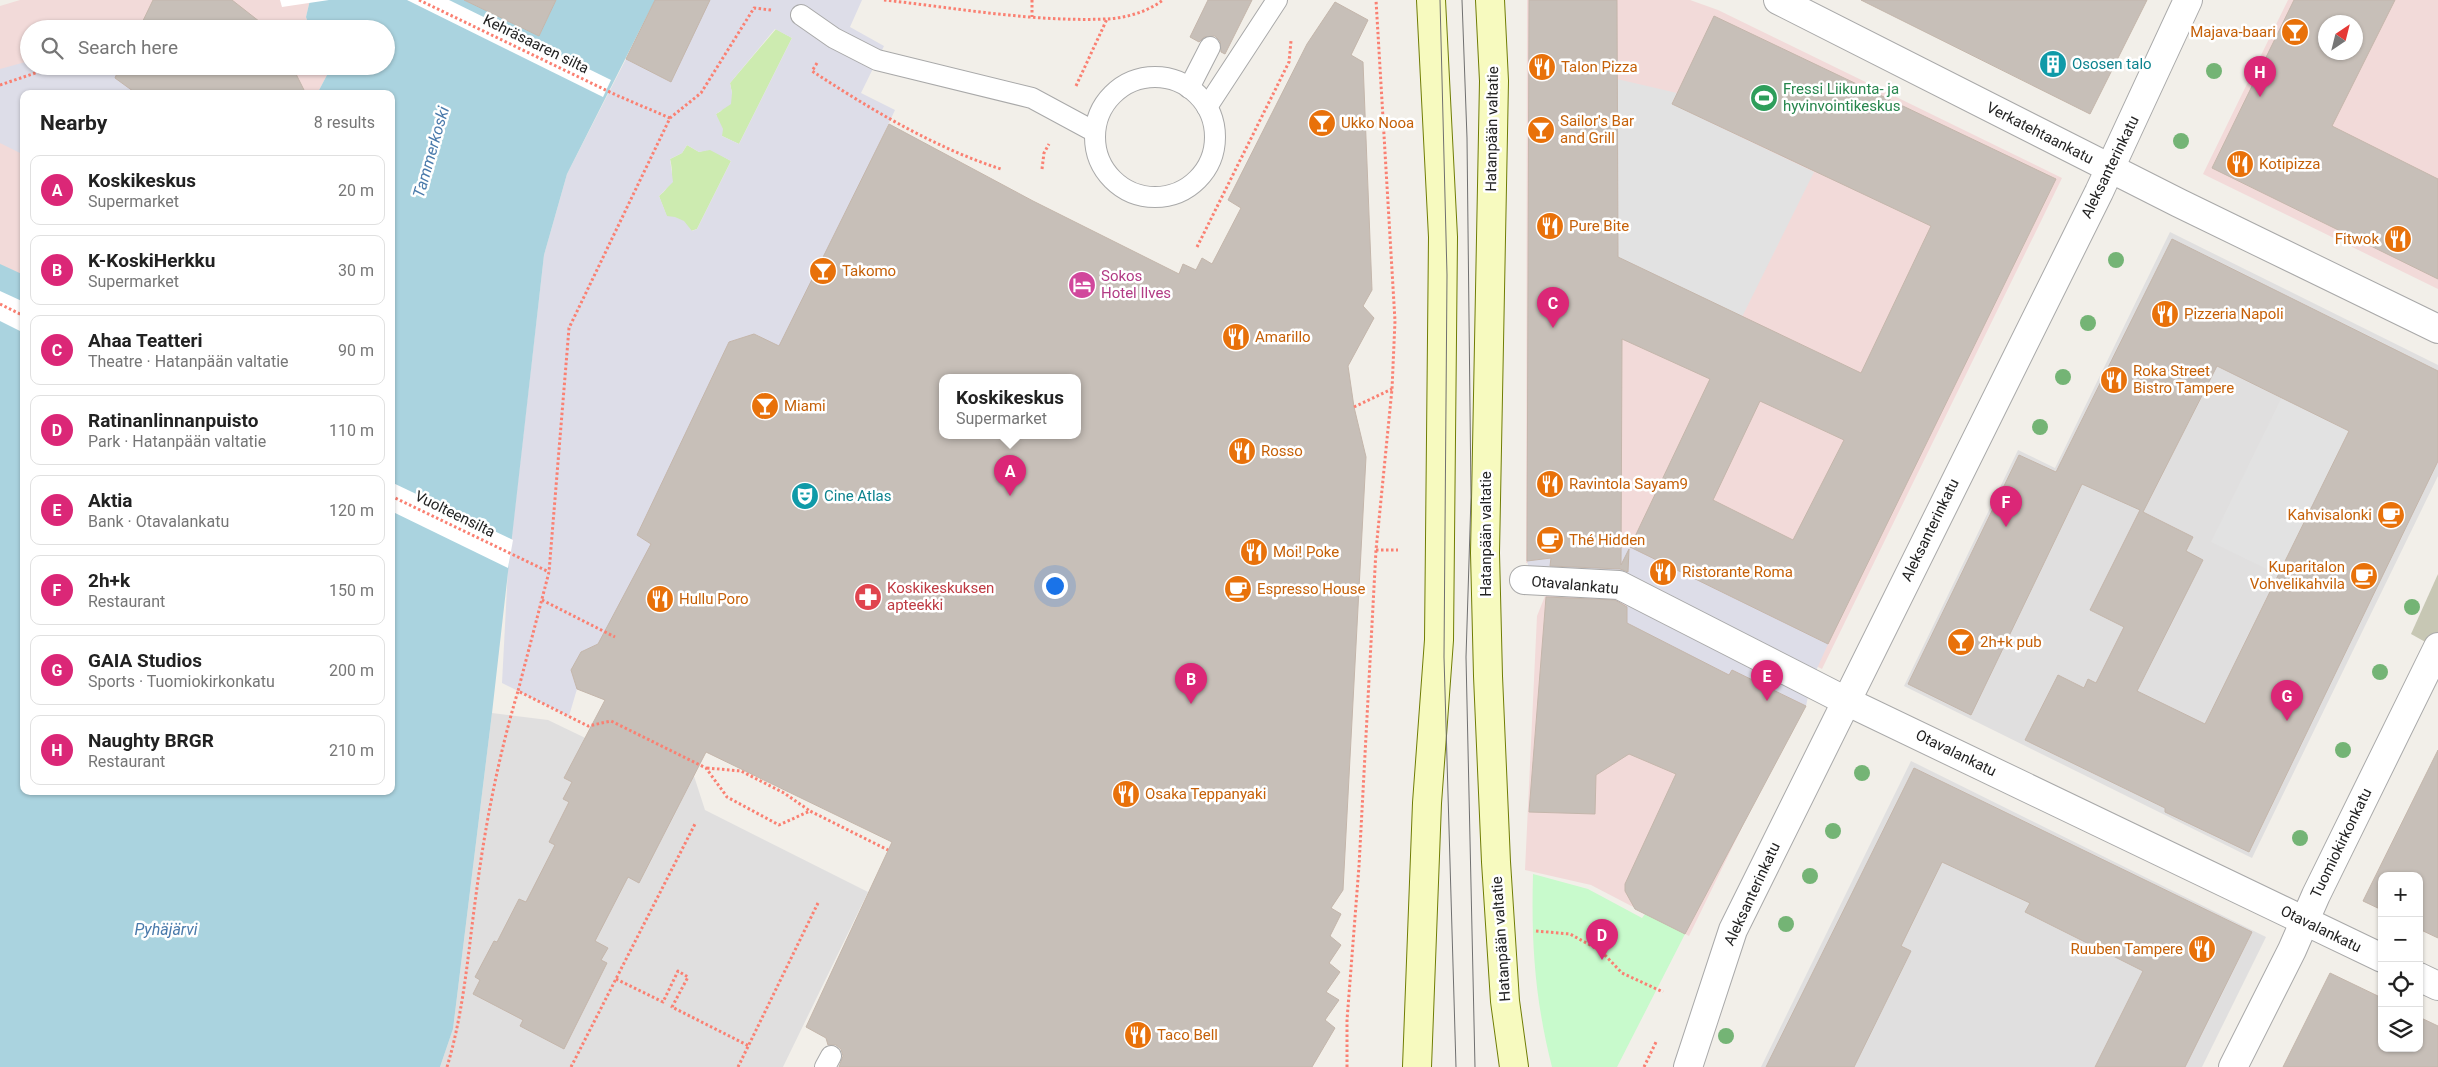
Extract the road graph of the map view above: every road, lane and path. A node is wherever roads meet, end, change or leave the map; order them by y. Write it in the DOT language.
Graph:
graph roads {
  1 [pos="418,0"];
  2 [pos="884,0"];
  3 [pos="1032,0"];
  4 [pos="1163,0"];
  5 [pos="1277,0"];
  6 [pos="1376,0"];
  7 [pos="1431,0"];
  8 [pos="1490,0"];
  9 [pos="1778,0"];
  10 [pos="2188,0"];
  11 [pos="801,15"];
  12 [pos="1032,16"];
  13 [pos="1294,35"];
  14 [pos="834,38"];
  15 [pos="1210,47"];
  16 [pos="29,75"];
  17 [pos="0,85"];
  18 [pos="1189,88"];
  19 [pos="1207,107"];
  20 [pos="670,118"];
  21 [pos="1095,132"];
  22 [pos="2110,168"];
  23 [pos="1001,169"];
  24 [pos="1196,246"];
  25 [pos="0,304"];
  26 [pos="20,314"];
  27 [pos="2438,329"];
  28 [pos="1392,388"];
  29 [pos="1354,407"];
  30 [pos="395,498"];
  31 [pos="1376,550"];
  32 [pos="1398,550"];
  33 [pos="549,572"];
  34 [pos="1524,580"];
  35 [pos="542,600"];
  36 [pos="615,637"];
  37 [pos="2438,647"];
  38 [pos="518,691"];
  39 [pos="1846,700"];
  40 [pos="706,768"];
  41 [pos="810,811"];
  42 [pos="696,822"];
  43 [pos="888,850"];
  44 [pos="818,903"];
  45 [pos="2304,920"];
  46 [pos="1532,931"];
  47 [pos="2378,956"];
  48 [pos="616,979"];
  49 [pos="2423,979"];
  50 [pos="2438,986"];
  51 [pos="1664,992"];
  52 [pos="749,1046"];
  53 [pos="447,1067"];
  54 [pos="571,1067"];
  55 [pos="738,1067"];
  56 [pos="1347,1067"];
  57 [pos="1418,1067"];
  58 [pos="1514,1067"];
  59 [pos="1688,1067"];
  60 [pos="2233,1067"];
  1 -- 20 [label="path, Kehräsaaren silta"];
  2 -- 12 [label="path"];
  3 -- 12 [label="path"];
  4 -- 12 [label="path"];
  5 -- 19 [label="lane"];
  6 -- 28 [label="path"];
  7 -- 57 [label="street"];
  8 -- 58 [label="street, Hatanpään valtatie"];
  9 -- 22 [label="street, Verkatehtaankatu"];
  10 -- 22 [label="street, Aleksanterinkatu"];
  11 -- 14 [label="lane"];
  11 -- 20 [label="path"];
  13 -- 24 [label="path"];
  14 -- 21 [label="lane"];
  14 -- 23 [label="path"];
  15 -- 18 [label="lane"];
  16 -- 17 [label="path"];
  18 -- 19 [label="lane"];
  18 -- 21 [label="lane"];
  19 -- 21 [label="lane"];
  20 -- 33 [label="path"];
  22 -- 27 [label="street, Verkatehtaankatu"];
  22 -- 39 [label="street, Aleksanterinkatu"];
  25 -- 26 [label="path"];
  28 -- 29 [label="path"];
  28 -- 31 [label="path"];
  30 -- 33 [label="path, Vuolteensilta"];
  31 -- 32 [label="path"];
  31 -- 56 [label="path"];
  33 -- 35 [label="path"];
  34 -- 39 [label="street, Otavalankatu"];
  35 -- 36 [label="path"];
  35 -- 38 [label="path"];
  37 -- 45 [label="street, Tuomiokirkonkatu"];
  38 -- 40 [label="path"];
  38 -- 53 [label="path"];
  39 -- 45 [label="street, Otavalankatu"];
  39 -- 59 [label="street, Aleksanterinkatu"];
  40 -- 41 [label="path"];
  40 -- 41 [label="path"];
  41 -- 43 [label="path"];
  42 -- 48 [label="path"];
  44 -- 52 [label="path"];
  45 -- 47 [label="street, Otavalankatu"];
  45 -- 60 [label="street, Tuomiokirkonkatu"];
  46 -- 51 [label="path"];
  48 -- 52 [label="path"];
  48 -- 54 [label="path"];
  49 -- 50 [label="street"];
  52 -- 55 [label="path"];
}
